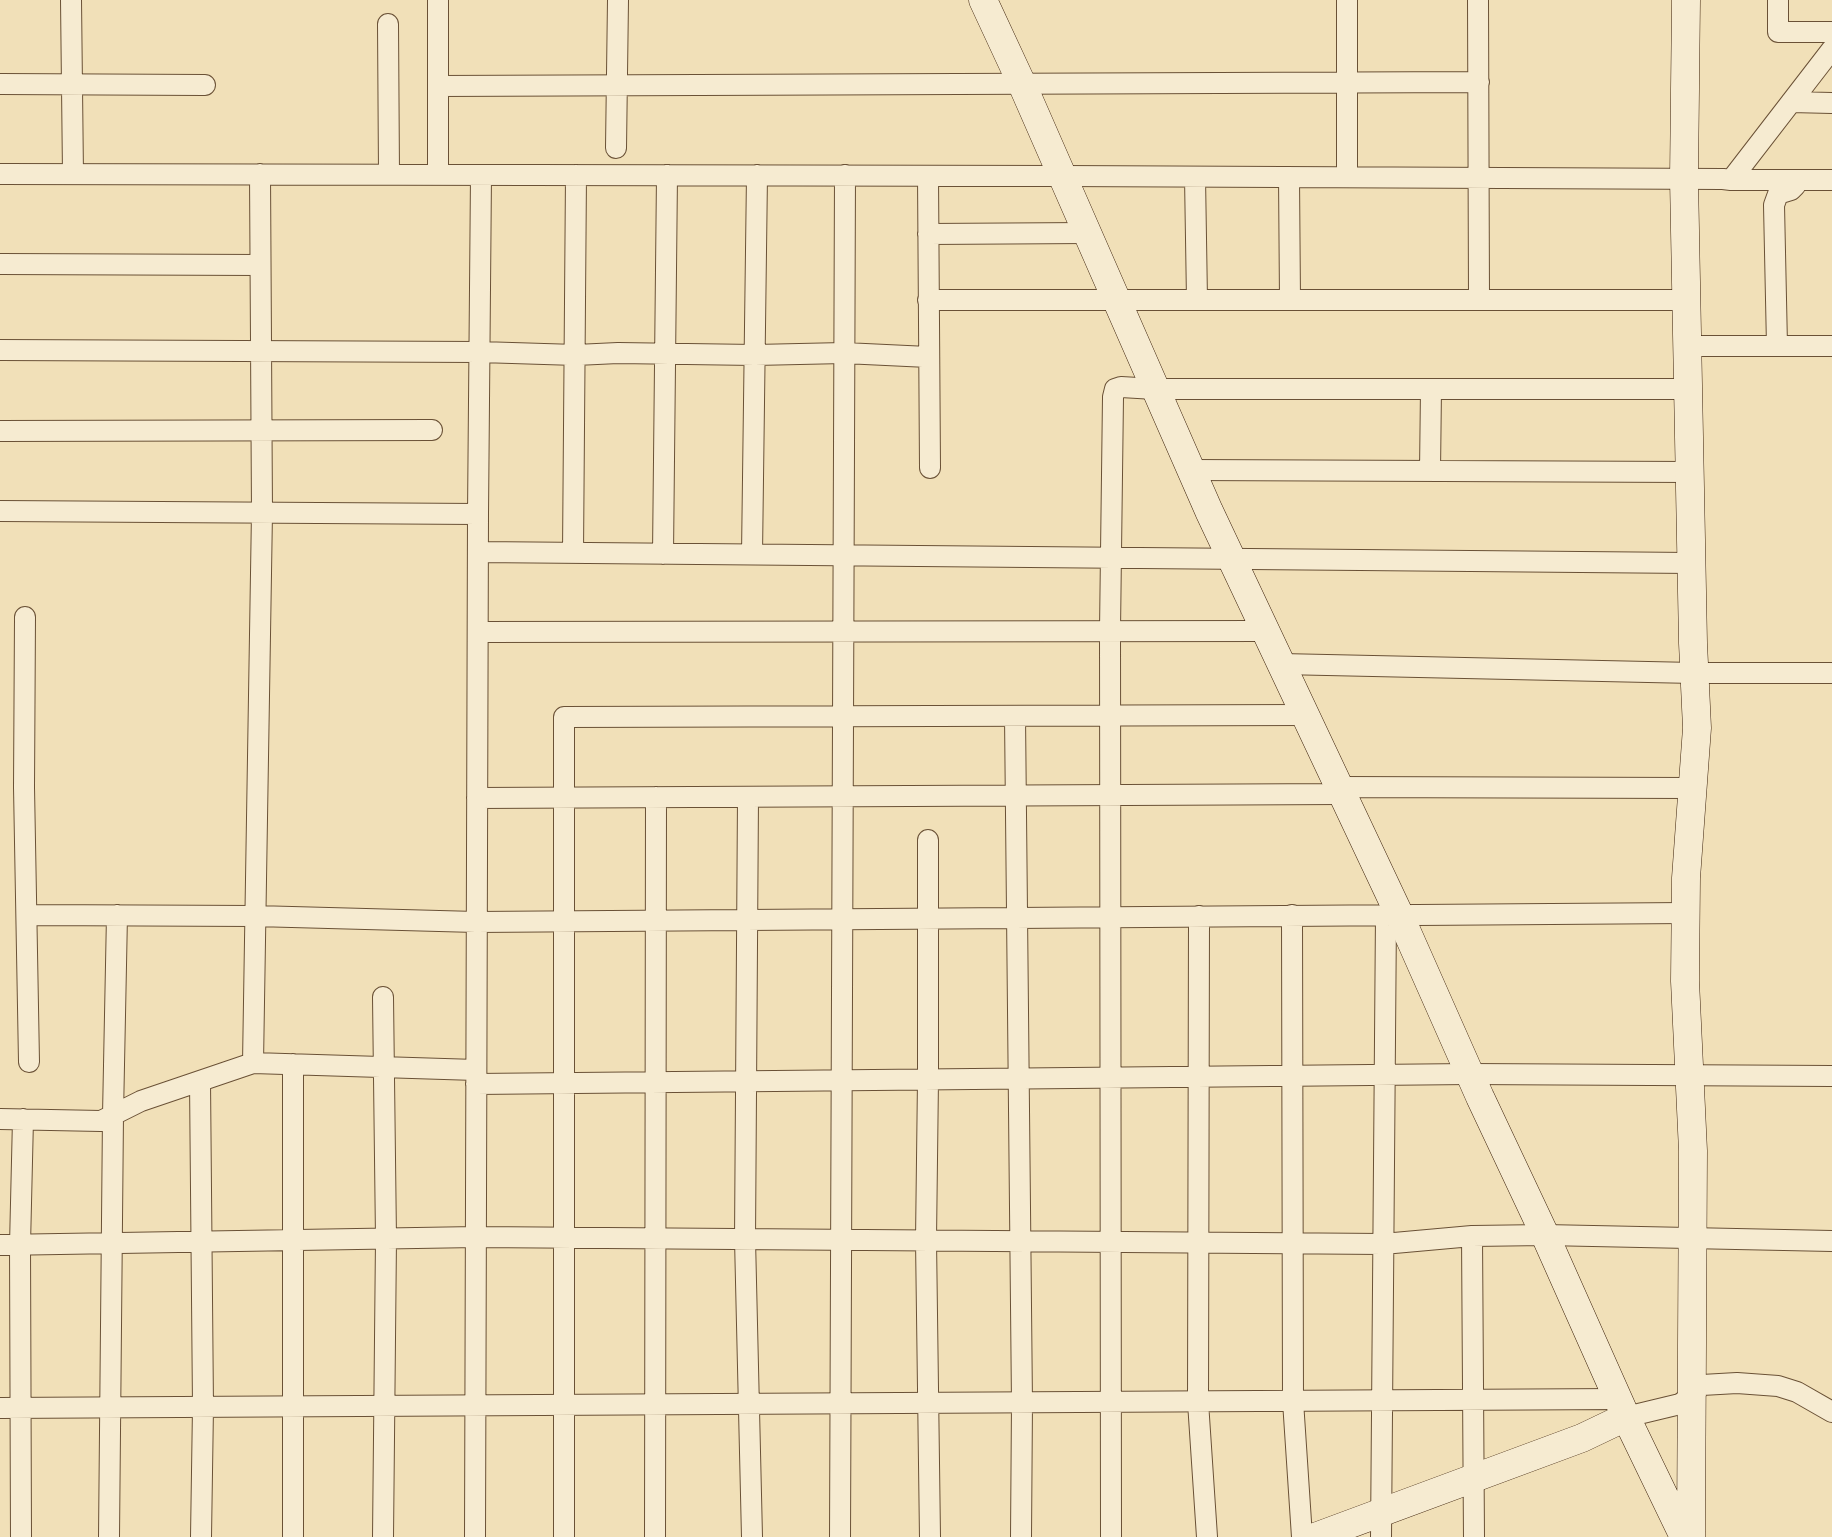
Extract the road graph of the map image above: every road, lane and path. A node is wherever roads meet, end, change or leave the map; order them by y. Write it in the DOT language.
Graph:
graph roads {
  1 [pos="71,0"];
  2 [pos="438,0"];
  3 [pos="618,0"];
  4 [pos="983,0"];
  5 [pos="1347,0"];
  6 [pos="1478,0"];
  7 [pos="1686,0"];
  8 [pos="1778,0"];
  9 [pos="388,24"];
  10 [pos="1832,32"];
  11 [pos="1832,49"];
  12 [pos="1479,82"];
  13 [pos="1347,83"];
  14 [pos="0,84"];
  15 [pos="73,84"];
  16 [pos="1022,84"];
  17 [pos="205,85"];
  18 [pos="438,86"];
  19 [pos="616,86"];
  20 [pos="1790,102"];
  21 [pos="1832,103"];
  22 [pos="616,148"];
  23 [pos="0,174"];
  24 [pos="73,174"];
  25 [pos="260,174"];
  26 [pos="389,174"];
  27 [pos="438,175"];
  28 [pos="481,175"];
  29 [pos="576,175"];
  30 [pos="667,175"];
  31 [pos="757,175"];
  32 [pos="845,175"];
  33 [pos="928,176"];
  34 [pos="1062,176"];
  35 [pos="1195,176"];
  36 [pos="1288,177"];
  37 [pos="1346,178"];
  38 [pos="1480,178"];
  39 [pos="1690,179"];
  40 [pos="1727,179"];
  41 [pos="1796,180"];
  42 [pos="1832,180"];
  43 [pos="1087,233"];
  44 [pos="928,234"];
  45 [pos="0,264"];
  46 [pos="260,265"];
  47 [pos="928,300"];
  48 [pos="1116,300"];
  49 [pos="1197,300"];
  50 [pos="1290,300"];
  51 [pos="1479,300"];
  52 [pos="1686,300"];
  53 [pos="1687,346"];
  54 [pos="1777,346"];
  55 [pos="1832,346"];
  56 [pos="0,350"];
  57 [pos="262,350"];
  58 [pos="480,352"];
  59 [pos="844,353"];
  60 [pos="666,354"];
  61 [pos="755,355"];
  62 [pos="576,356"];
  63 [pos="928,357"];
  64 [pos="1155,389"];
  65 [pos="1431,389"];
  66 [pos="1688,389"];
  67 [pos="261,430"];
  68 [pos="432,430"];
  69 [pos="0,431"];
  70 [pos="930,468"];
  71 [pos="1191,470"];
  72 [pos="1430,471"];
  73 [pos="1690,472"];
  74 [pos="0,511"];
  75 [pos="262,512"];
  76 [pos="478,514"];
  77 [pos="478,552"];
  78 [pos="573,553"];
  79 [pos="663,554"];
  80 [pos="752,554"];
  81 [pos="843,555"];
  82 [pos="1110,558"];
  83 [pos="1231,559"];
  84 [pos="1691,563"];
  85 [pos="25,618"];
  86 [pos="1110,630"];
  87 [pos="843,631"];
  88 [pos="1265,631"];
  89 [pos="478,632"];
  90 [pos="1281,664"];
  91 [pos="1694,673"];
  92 [pos="1832,674"];
  93 [pos="1305,715"];
  94 [pos="843,716"];
  95 [pos="1016,716"];
  96 [pos="1110,716"];
  97 [pos="1692,788"];
  98 [pos="1340,790"];
  99 [pos="1110,795"];
  100 [pos="842,796"];
  101 [pos="1016,796"];
  102 [pos="656,797"];
  103 [pos="748,797"];
  104 [pos="477,798"];
  105 [pos="564,798"];
  106 [pos="928,840"];
  107 [pos="1686,912"];
  108 [pos="1392,914"];
  109 [pos="27,915"];
  110 [pos="117,915"];
  111 [pos="1292,915"];
  112 [pos="255,916"];
  113 [pos="1109,916"];
  114 [pos="1199,916"];
  115 [pos="1017,917"];
  116 [pos="842,918"];
  117 [pos="928,918"];
  118 [pos="656,920"];
  119 [pos="748,920"];
  120 [pos="564,921"];
  121 [pos="476,922"];
  122 [pos="383,997"];
  123 [pos="29,1062"];
  124 [pos="253,1063"];
  125 [pos="293,1064"];
  126 [pos="383,1067"];
  127 [pos="1470,1074"];
  128 [pos="1384,1075"];
  129 [pos="1689,1075"];
  130 [pos="1292,1076"];
  131 [pos="1832,1076"];
  132 [pos="476,1077"];
  133 [pos="1198,1077"];
  134 [pos="1019,1078"];
  135 [pos="1110,1078"];
  136 [pos="928,1079"];
  137 [pos="841,1080"];
  138 [pos="200,1081"];
  139 [pos="746,1081"];
  140 [pos="656,1082"];
  141 [pos="564,1083"];
  142 [pos="113,1115"];
  143 [pos="0,1119"];
  144 [pos="23,1119"];
  145 [pos="1545,1235"];
  146 [pos="1472,1236"];
  147 [pos="476,1237"];
  148 [pos="386,1238"];
  149 [pos="564,1238"];
  150 [pos="655,1238"];
  151 [pos="1700,1238"];
  152 [pos="746,1239"];
  153 [pos="293,1240"];
  154 [pos="841,1240"];
  155 [pos="926,1240"];
  156 [pos="1021,1241"];
  157 [pos="1832,1241"];
  158 [pos="202,1242"];
  159 [pos="1110,1242"];
  160 [pos="1198,1242"];
  161 [pos="112,1243"];
  162 [pos="1293,1243"];
  163 [pos="20,1244"];
  164 [pos="1383,1244"];
  165 [pos="0,1245"];
  166 [pos="1701,1390"];
  167 [pos="1472,1400"];
  168 [pos="1293,1401"];
  169 [pos="1381,1401"];
  170 [pos="1111,1402"];
  171 [pos="1198,1402"];
  172 [pos="929,1403"];
  173 [pos="1022,1403"];
  174 [pos="655,1404"];
  175 [pos="748,1404"];
  176 [pos="840,1404"];
  177 [pos="475,1405"];
  178 [pos="564,1405"];
  179 [pos="383,1406"];
  180 [pos="203,1407"];
  181 [pos="293,1407"];
  182 [pos="0,1408"];
  183 [pos="20,1408"];
  184 [pos="110,1408"];
  185 [pos="1622,1408"];
  186 [pos="1832,1412"];
  187 [pos="1472,1479"];
  188 [pos="1381,1525"];
  189 [pos="21,1537"];
  190 [pos="109,1537"];
  191 [pos="201,1537"];
  192 [pos="293,1537"];
  193 [pos="383,1537"];
  194 [pos="475,1537"];
  195 [pos="564,1537"];
  196 [pos="655,1537"];
  197 [pos="752,1537"];
  198 [pos="840,1537"];
  199 [pos="930,1537"];
  200 [pos="1021,1537"];
  201 [pos="1111,1537"];
  202 [pos="1207,1537"];
  203 [pos="1302,1537"];
  204 [pos="1315,1537"];
  205 [pos="1474,1537"];
  206 [pos="1684,1537"];
  207 [pos="1691,1537"];
  1 -- 15 [label="street"];
  2 -- 18 [label="street"];
  3 -- 19 [label="street"];
  4 -- 16 [label="main road"];
  5 -- 13 [label="street"];
  6 -- 12 [label="street"];
  7 -- 39 [label="main road"];
  8 -- 10 [label="street"];
  9 -- 26 [label="street"];
  11 -- 20 [label="street"];
  12 -- 13 [label="street"];
  12 -- 38 [label="street"];
  13 -- 16 [label="street"];
  13 -- 37 [label="street"];
  14 -- 15 [label="street"];
  15 -- 17 [label="street"];
  15 -- 24 [label="street"];
  16 -- 19 [label="street"];
  16 -- 34 [label="main road"];
  18 -- 19 [label="street"];
  18 -- 27 [label="street"];
  19 -- 22 [label="street"];
  20 -- 21 [label="street"];
  20 -- 40 [label="street"];
  23 -- 24 [label="street"];
  24 -- 25 [label="street"];
  25 -- 26 [label="street"];
  25 -- 46 [label="street"];
  26 -- 27 [label="street"];
  27 -- 28 [label="street"];
  28 -- 29 [label="street"];
  28 -- 58 [label="street"];
  29 -- 30 [label="street"];
  29 -- 62 [label="street"];
  30 -- 31 [label="street"];
  30 -- 60 [label="street"];
  31 -- 32 [label="street"];
  31 -- 61 [label="street"];
  32 -- 33 [label="street"];
  32 -- 59 [label="street"];
  33 -- 34 [label="street"];
  33 -- 44 [label="street"];
  34 -- 35 [label="street"];
  34 -- 43 [label="main road"];
  35 -- 36 [label="street"];
  35 -- 49 [label="street"];
  36 -- 37 [label="street"];
  36 -- 50 [label="street"];
  37 -- 38 [label="street"];
  38 -- 39 [label="street"];
  38 -- 51 [label="street"];
  39 -- 40 [label="street"];
  39 -- 52 [label="main road"];
  40 -- 41 [label="street"];
  41 -- 42 [label="street"];
  41 -- 54 [label="street"];
  43 -- 44 [label="street"];
  43 -- 48 [label="main road"];
  44 -- 47 [label="street"];
  45 -- 46 [label="street"];
  46 -- 57 [label="street"];
  47 -- 48 [label="street"];
  47 -- 63 [label="street"];
  48 -- 49 [label="street"];
  48 -- 64 [label="main road"];
  49 -- 50 [label="street"];
  50 -- 51 [label="street"];
  51 -- 52 [label="street"];
  52 -- 53 [label="main road"];
  53 -- 54 [label="street"];
  53 -- 66 [label="main road"];
  54 -- 55 [label="street"];
  56 -- 57 [label="street"];
  57 -- 58 [label="street"];
  57 -- 67 [label="street"];
  58 -- 62 [label="street"];
  58 -- 76 [label="street"];
  59 -- 61 [label="street"];
  59 -- 63 [label="street"];
  59 -- 81 [label="street"];
  60 -- 61 [label="street"];
  60 -- 62 [label="street"];
  60 -- 79 [label="street"];
  61 -- 80 [label="street"];
  62 -- 78 [label="street"];
  63 -- 70 [label="street"];
  64 -- 65 [label="street"];
  64 -- 71 [label="main road"];
  64 -- 82 [label="street"];
  65 -- 66 [label="street"];
  65 -- 72 [label="street"];
  66 -- 73 [label="main road"];
  67 -- 68 [label="street"];
  67 -- 69 [label="street"];
  67 -- 75 [label="street"];
  71 -- 72 [label="street"];
  71 -- 83 [label="main road"];
  72 -- 73 [label="street"];
  73 -- 84 [label="main road"];
  74 -- 75 [label="street"];
  75 -- 76 [label="street"];
  75 -- 112 [label="street"];
  76 -- 77 [label="street"];
  77 -- 78 [label="street"];
  77 -- 89 [label="street"];
  78 -- 79 [label="street"];
  79 -- 80 [label="street"];
  80 -- 81 [label="street"];
  81 -- 82 [label="street"];
  81 -- 87 [label="street"];
  82 -- 83 [label="street"];
  82 -- 86 [label="street"];
  83 -- 84 [label="street"];
  83 -- 88 [label="main road"];
  84 -- 91 [label="main road"];
  85 -- 109 [label="street"];
  86 -- 87 [label="street"];
  86 -- 88 [label="street"];
  86 -- 96 [label="street"];
  87 -- 89 [label="street"];
  87 -- 94 [label="street"];
  88 -- 90 [label="main road"];
  89 -- 104 [label="street"];
  90 -- 91 [label="street"];
  90 -- 93 [label="main road"];
  91 -- 92 [label="street"];
  91 -- 97 [label="main road"];
  93 -- 96 [label="street"];
  93 -- 98 [label="main road"];
  94 -- 95 [label="street"];
  94 -- 100 [label="street"];
  94 -- 105 [label="street"];
  95 -- 96 [label="street"];
  95 -- 101 [label="street"];
  96 -- 99 [label="street"];
  97 -- 98 [label="street"];
  97 -- 107 [label="main road"];
  98 -- 99 [label="street"];
  98 -- 108 [label="main road"];
  99 -- 101 [label="street"];
  99 -- 113 [label="street"];
  100 -- 101 [label="street"];
  100 -- 103 [label="street"];
  100 -- 116 [label="street"];
  101 -- 115 [label="street"];
  102 -- 103 [label="street"];
  102 -- 105 [label="street"];
  102 -- 118 [label="street"];
  103 -- 119 [label="street"];
  104 -- 105 [label="street"];
  104 -- 121 [label="street"];
  105 -- 120 [label="street"];
  106 -- 117 [label="street"];
  107 -- 108 [label="street"];
  107 -- 129 [label="main road"];
  108 -- 111 [label="street"];
  108 -- 127 [label="main road"];
  108 -- 128 [label="street"];
  109 -- 110 [label="street"];
  109 -- 123 [label="street"];
  110 -- 112 [label="street"];
  110 -- 142 [label="street"];
  111 -- 114 [label="street"];
  111 -- 130 [label="street"];
  112 -- 121 [label="street"];
  112 -- 124 [label="street"];
  113 -- 114 [label="street"];
  113 -- 115 [label="street"];
  113 -- 135 [label="street"];
  114 -- 133 [label="street"];
  115 -- 117 [label="street"];
  115 -- 134 [label="street"];
  116 -- 117 [label="street"];
  116 -- 119 [label="street"];
  116 -- 137 [label="street"];
  117 -- 136 [label="street"];
  118 -- 119 [label="street"];
  118 -- 120 [label="street"];
  118 -- 140 [label="street"];
  119 -- 139 [label="street"];
  120 -- 121 [label="street"];
  120 -- 141 [label="street"];
  121 -- 132 [label="street"];
  122 -- 126 [label="street"];
  124 -- 125 [label="street"];
  124 -- 138 [label="street"];
  125 -- 126 [label="street"];
  125 -- 153 [label="street"];
  126 -- 132 [label="street"];
  126 -- 148 [label="street"];
  127 -- 128 [label="street"];
  127 -- 129 [label="street"];
  127 -- 145 [label="main road"];
  128 -- 130 [label="street"];
  128 -- 164 [label="street"];
  129 -- 131 [label="street"];
  129 -- 151 [label="main road"];
  130 -- 133 [label="street"];
  130 -- 162 [label="street"];
  132 -- 141 [label="street"];
  132 -- 147 [label="street"];
  133 -- 135 [label="street"];
  133 -- 160 [label="street"];
  134 -- 135 [label="street"];
  134 -- 136 [label="street"];
  134 -- 156 [label="street"];
  135 -- 159 [label="street"];
  136 -- 137 [label="street"];
  136 -- 155 [label="street"];
  137 -- 139 [label="street"];
  137 -- 154 [label="street"];
  138 -- 142 [label="street"];
  138 -- 158 [label="street"];
  139 -- 140 [label="street"];
  139 -- 152 [label="street"];
  140 -- 141 [label="street"];
  140 -- 150 [label="street"];
  141 -- 149 [label="street"];
  142 -- 144 [label="street"];
  142 -- 161 [label="street"];
  143 -- 144 [label="street"];
  144 -- 163 [label="street"];
  145 -- 146 [label="street"];
  145 -- 151 [label="street"];
  145 -- 185 [label="main road"];
  146 -- 164 [label="street"];
  146 -- 167 [label="street"];
  147 -- 148 [label="street"];
  147 -- 149 [label="street"];
  147 -- 177 [label="street"];
  148 -- 153 [label="street"];
  148 -- 179 [label="street"];
  149 -- 150 [label="street"];
  149 -- 178 [label="street"];
  150 -- 152 [label="street"];
  150 -- 174 [label="street"];
  151 -- 157 [label="street"];
  151 -- 166 [label="main road"];
  152 -- 154 [label="street"];
  152 -- 175 [label="street"];
  153 -- 158 [label="street"];
  153 -- 181 [label="street"];
  154 -- 155 [label="street"];
  154 -- 176 [label="street"];
  155 -- 156 [label="street"];
  155 -- 172 [label="street"];
  156 -- 159 [label="street"];
  156 -- 173 [label="street"];
  158 -- 161 [label="street"];
  158 -- 180 [label="street"];
  159 -- 160 [label="street"];
  159 -- 170 [label="street"];
  160 -- 162 [label="street"];
  160 -- 171 [label="street"];
  161 -- 163 [label="street"];
  161 -- 184 [label="street"];
  162 -- 164 [label="street"];
  162 -- 168 [label="street"];
  163 -- 165 [label="street"];
  163 -- 183 [label="street"];
  164 -- 169 [label="street"];
  166 -- 185 [label="street"];
  166 -- 186 [label="street"];
  166 -- 207 [label="main road"];
  167 -- 169 [label="street"];
  167 -- 185 [label="street"];
  167 -- 187 [label="street"];
  168 -- 169 [label="street"];
  168 -- 171 [label="street"];
  168 -- 203 [label="street"];
  169 -- 188 [label="street"];
  170 -- 171 [label="street"];
  170 -- 173 [label="street"];
  170 -- 201 [label="street"];
  171 -- 202 [label="street"];
  172 -- 173 [label="street"];
  172 -- 176 [label="street"];
  172 -- 199 [label="street"];
  173 -- 200 [label="street"];
  174 -- 175 [label="street"];
  174 -- 178 [label="street"];
  174 -- 196 [label="street"];
  175 -- 176 [label="street"];
  175 -- 197 [label="street"];
  176 -- 198 [label="street"];
  177 -- 178 [label="street"];
  177 -- 179 [label="street"];
  177 -- 194 [label="street"];
  178 -- 195 [label="street"];
  179 -- 181 [label="street"];
  179 -- 193 [label="street"];
  180 -- 181 [label="street"];
  180 -- 184 [label="street"];
  180 -- 191 [label="street"];
  181 -- 192 [label="street"];
  182 -- 183 [label="street"];
  183 -- 184 [label="street"];
  183 -- 189 [label="street"];
  184 -- 190 [label="street"];
  185 -- 187 [label="main road"];
  185 -- 206 [label="main road"];
  187 -- 188 [label="main road"];
  187 -- 205 [label="street"];
  188 -- 204 [label="main road"];
}
